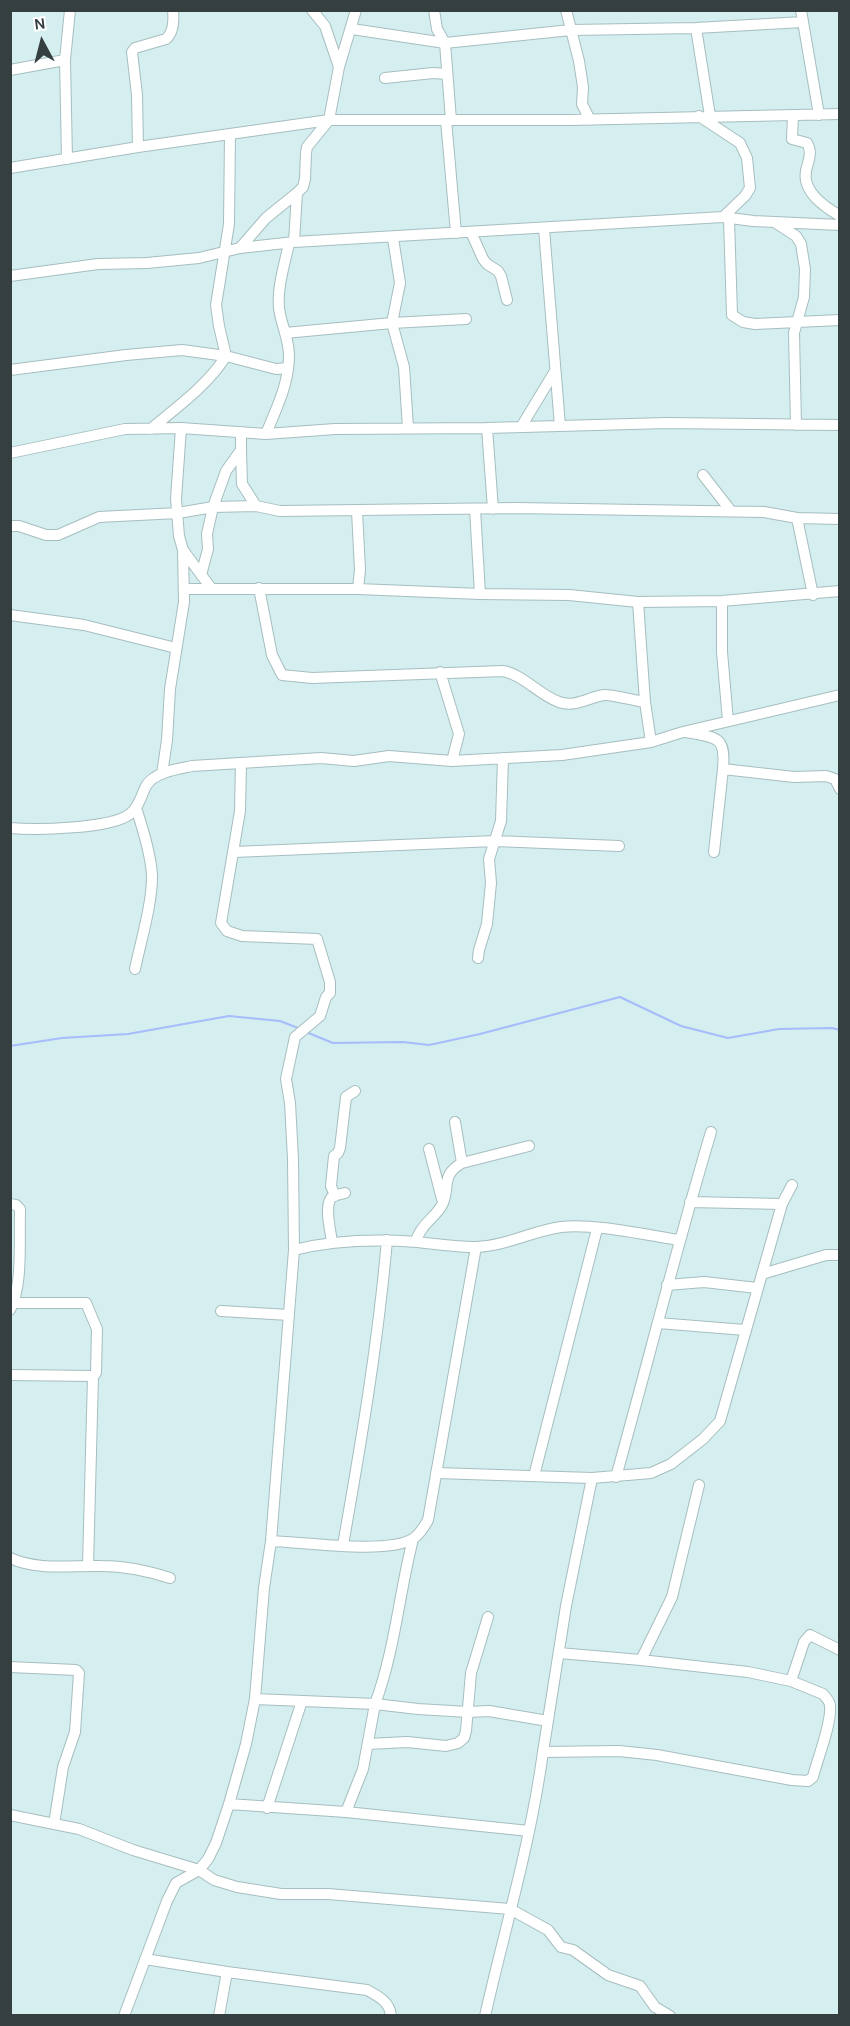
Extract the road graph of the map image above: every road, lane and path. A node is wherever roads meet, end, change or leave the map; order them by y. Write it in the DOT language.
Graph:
graph roads {
  1 [pos="70,10"];
  2 [pos="173,10"];
  3 [pos="312,10"];
  4 [pos="356,10"];
  5 [pos="434,10"];
  6 [pos="566,10"];
  7 [pos="802,16"];
  8 [pos="696,28"];
  9 [pos="352,29"];
  10 [pos="572,30"];
  11 [pos="445,43"];
  12 [pos="64,60"];
  13 [pos="339,67"];
  14 [pos="10,70"];
  15 [pos="447,74"];
  16 [pos="385,78"];
  17 [pos="840,114"];
  18 [pos="793,115"];
  19 [pos="819,115"];
  20 [pos="705,116"];
  21 [pos="329,120"];
  22 [pos="448,120"];
  23 [pos="590,120"];
  24 [pos="230,135"];
  25 [pos="138,147"];
  26 [pos="67,159"];
  27 [pos="10,168"];
  28 [pos="297,193"];
  29 [pos="840,216"];
  30 [pos="726,218"];
  31 [pos="776,222"];
  32 [pos="810,224"];
  33 [pos="840,225"];
  34 [pos="544,229"];
  35 [pos="471,232"];
  36 [pos="456,233"];
  37 [pos="393,238"];
  38 [pos="292,243"];
  39 [pos="801,244"];
  40 [pos="240,248"];
  41 [pos="225,251"];
  42 [pos="13,272"];
  43 [pos="507,300"];
  44 [pos="466,319"];
  45 [pos="839,320"];
  46 [pos="796,322"];
  47 [pos="392,323"];
  48 [pos="285,333"];
  49 [pos="226,356"];
  50 [pos="288,368"];
  51 [pos="10,370"];
  52 [pos="555,370"];
  53 [pos="796,425"];
  54 [pos="835,425"];
  55 [pos="560,426"];
  56 [pos="520,427"];
  57 [pos="181,428"];
  58 [pos="408,428"];
  59 [pos="487,428"];
  60 [pos="151,429"];
  61 [pos="241,432"];
  62 [pos="266,434"];
  63 [pos="840,435"];
  64 [pos="241,450"];
  65 [pos="10,453"];
  66 [pos="703,475"];
  67 [pos="256,506"];
  68 [pos="213,507"];
  69 [pos="475,509"];
  70 [pos="492,509"];
  71 [pos="357,511"];
  72 [pos="731,511"];
  73 [pos="178,513"];
  74 [pos="797,518"];
  75 [pos="840,519"];
  76 [pos="10,526"];
  77 [pos="183,550"];
  78 [pos="201,575"];
  79 [pos="211,588"];
  80 [pos="259,588"];
  81 [pos="184,589"];
  82 [pos="358,590"];
  83 [pos="840,591"];
  84 [pos="480,594"];
  85 [pos="813,595"];
  86 [pos="722,601"];
  87 [pos="638,602"];
  88 [pos="10,615"];
  89 [pos="176,648"];
  90 [pos="440,672"];
  91 [pos="840,695"];
  92 [pos="645,702"];
  93 [pos="728,721"];
  94 [pos="683,732"];
  95 [pos="651,742"];
  96 [pos="503,758"];
  97 [pos="452,761"];
  98 [pos="241,763"];
  99 [pos="723,769"];
  100 [pos="162,774"];
  101 [pos="840,789"];
  102 [pos="136,808"];
  103 [pos="10,828"];
  104 [pos="495,841"];
  105 [pos="619,846"];
  106 [pos="234,852"];
  107 [pos="714,852"];
  108 [pos="478,958"];
  109 [pos="135,969"];
  110 [pos="354,1092"];
  111 [pos="455,1122"];
  112 [pos="711,1132"];
  113 [pos="529,1146"];
  114 [pos="429,1149"];
  115 [pos="462,1162"];
  116 [pos="792,1185"];
  117 [pos="443,1202"];
  118 [pos="690,1202"];
  119 [pos="10,1204"];
  120 [pos="782,1204"];
  121 [pos="597,1228"];
  122 [pos="387,1240"];
  123 [pos="679,1240"];
  124 [pos="415,1242"];
  125 [pos="332,1243"];
  126 [pos="476,1247"];
  127 [pos="294,1250"];
  128 [pos="840,1255"];
  129 [pos="762,1274"];
  130 [pos="667,1285"];
  131 [pos="757,1288"];
  132 [pos="12,1307"];
  133 [pos="221,1311"];
  134 [pos="288,1316"];
  135 [pos="658,1323"];
  136 [pos="745,1330"];
  137 [pos="10,1375"];
  138 [pos="93,1376"];
  139 [pos="436,1473"];
  140 [pos="534,1476"];
  141 [pos="615,1477"];
  142 [pos="592,1478"];
  143 [pos="699,1485"];
  144 [pos="413,1539"];
  145 [pos="271,1541"];
  146 [pos="344,1545"];
  147 [pos="10,1558"];
  148 [pos="88,1565"];
  149 [pos="170,1578"];
  150 [pos="488,1617"];
  151 [pos="840,1650"];
  152 [pos="559,1653"];
  153 [pos="641,1660"];
  154 [pos="10,1667"];
  155 [pos="791,1681"];
  156 [pos="255,1699"];
  157 [pos="302,1701"];
  158 [pos="375,1704"];
  159 [pos="468,1712"];
  160 [pos="840,1720"];
  161 [pos="548,1721"];
  162 [pos="828,1721"];
  163 [pos="368,1744"];
  164 [pos="543,1752"];
  165 [pos="229,1804"];
  166 [pos="267,1808"];
  167 [pos="346,1812"];
  168 [pos="10,1815"];
  169 [pos="54,1824"];
  170 [pos="529,1831"];
  171 [pos="199,1870"];
  172 [pos="510,1909"];
  173 [pos="145,1959"];
  174 [pos="227,1972"];
  175 [pos="124,2016"];
  176 [pos="219,2016"];
  177 [pos="391,2016"];
  178 [pos="485,2016"];
  179 [pos="670,2016"];
  1 -- 12 [label="street"];
  2 -- 25 [label="street"];
  3 -- 13 [label="street"];
  4 -- 9 [label="street"];
  5 -- 11 [label="street"];
  6 -- 10 [label="street"];
  7 -- 8 [label="street"];
  7 -- 19 [label="street"];
  8 -- 10 [label="street"];
  8 -- 20 [label="street"];
  9 -- 11 [label="street"];
  9 -- 13 [label="street"];
  10 -- 11 [label="street"];
  10 -- 23 [label="street"];
  11 -- 15 [label="street"];
  12 -- 14 [label="street"];
  12 -- 26 [label="street"];
  13 -- 21 [label="street"];
  15 -- 16 [label="street"];
  15 -- 22 [label="street"];
  17 -- 19 [label="street"];
  18 -- 19 [label="street"];
  18 -- 20 [label="street"];
  18 -- 29 [label="street"];
  20 -- 23 [label="street"];
  20 -- 30 [label="street"];
  21 -- 22 [label="street"];
  21 -- 24 [label="street"];
  21 -- 28 [label="street"];
  22 -- 23 [label="street"];
  22 -- 36 [label="street"];
  24 -- 25 [label="street"];
  24 -- 41 [label="street"];
  25 -- 26 [label="street"];
  26 -- 27 [label="street"];
  28 -- 38 [label="street"];
  28 -- 40 [label="street"];
  30 -- 31 [label="street"];
  30 -- 34 [label="street"];
  30 -- 46 [label="street"];
  31 -- 32 [label="street"];
  31 -- 39 [label="street"];
  32 -- 33 [label="street"];
  32 -- 39 [label="street"];
  34 -- 35 [label="street"];
  34 -- 52 [label="street"];
  35 -- 36 [label="street"];
  35 -- 43 [label="street"];
  36 -- 37 [label="street"];
  37 -- 38 [label="street"];
  37 -- 47 [label="street"];
  38 -- 40 [label="street"];
  38 -- 48 [label="street"];
  39 -- 46 [label="street"];
  40 -- 41 [label="street"];
  41 -- 42 [label="street"];
  41 -- 49 [label="street"];
  44 -- 47 [label="street"];
  45 -- 46 [label="street"];
  46 -- 53 [label="street"];
  47 -- 48 [label="street"];
  47 -- 58 [label="street"];
  48 -- 50 [label="street"];
  49 -- 50 [label="street"];
  49 -- 51 [label="street"];
  49 -- 60 [label="street"];
  50 -- 62 [label="street"];
  52 -- 55 [label="street"];
  52 -- 56 [label="street"];
  53 -- 54 [label="street"];
  53 -- 55 [label="street"];
  54 -- 63 [label="street"];
  55 -- 56 [label="street"];
  56 -- 59 [label="street"];
  57 -- 60 [label="street"];
  57 -- 61 [label="street"];
  57 -- 73 [label="street"];
  58 -- 59 [label="street"];
  58 -- 62 [label="street"];
  59 -- 70 [label="street"];
  60 -- 65 [label="street"];
  61 -- 62 [label="street"];
  61 -- 64 [label="street"];
  64 -- 67 [label="street"];
  64 -- 68 [label="street"];
  66 -- 72 [label="street"];
  67 -- 68 [label="street"];
  67 -- 71 [label="street"];
  68 -- 73 [label="street"];
  68 -- 78 [label="street"];
  69 -- 70 [label="street"];
  69 -- 71 [label="street"];
  69 -- 84 [label="street"];
  70 -- 72 [label="street"];
  71 -- 82 [label="street"];
  72 -- 74 [label="street"];
  73 -- 76 [label="street"];
  73 -- 77 [label="street"];
  74 -- 75 [label="street"];
  74 -- 85 [label="street"];
  77 -- 78 [label="street"];
  77 -- 81 [label="street"];
  78 -- 79 [label="street"];
  79 -- 80 [label="street"];
  79 -- 81 [label="street"];
  80 -- 82 [label="street"];
  80 -- 90 [label="street"];
  81 -- 89 [label="street"];
  82 -- 84 [label="street"];
  83 -- 85 [label="street"];
  84 -- 87 [label="street"];
  85 -- 86 [label="street"];
  86 -- 87 [label="street"];
  86 -- 93 [label="street"];
  87 -- 92 [label="street"];
  88 -- 89 [label="street"];
  89 -- 100 [label="street"];
  90 -- 92 [label="street"];
  90 -- 97 [label="street"];
  91 -- 93 [label="street"];
  92 -- 95 [label="street"];
  93 -- 94 [label="street"];
  94 -- 95 [label="street"];
  94 -- 99 [label="street"];
  95 -- 96 [label="street"];
  96 -- 97 [label="street"];
  96 -- 104 [label="street"];
  97 -- 98 [label="street"];
  98 -- 100 [label="street"];
  98 -- 106 [label="street"];
  99 -- 101 [label="street"];
  99 -- 107 [label="street"];
  100 -- 102 [label="street"];
  102 -- 103 [label="street"];
  102 -- 109 [label="street"];
  104 -- 105 [label="street"];
  104 -- 106 [label="street"];
  104 -- 108 [label="street"];
  106 -- 127 [label="street"];
  110 -- 125 [label="street"];
  111 -- 115 [label="street"];
  112 -- 118 [label="street"];
  113 -- 115 [label="street"];
  114 -- 117 [label="street"];
  115 -- 117 [label="street"];
  116 -- 120 [label="street"];
  117 -- 124 [label="street"];
  118 -- 120 [label="street"];
  118 -- 123 [label="street"];
  119 -- 132 [label="street"];
  120 -- 129 [label="street"];
  121 -- 123 [label="street"];
  121 -- 126 [label="street"];
  121 -- 140 [label="street"];
  122 -- 124 [label="street"];
  122 -- 125 [label="street"];
  122 -- 146 [label="street"];
  123 -- 130 [label="street"];
  124 -- 126 [label="street"];
  125 -- 127 [label="street"];
  126 -- 139 [label="street"];
  127 -- 134 [label="street"];
  128 -- 129 [label="street"];
  129 -- 131 [label="street"];
  130 -- 131 [label="street"];
  130 -- 135 [label="street"];
  131 -- 136 [label="street"];
  132 -- 138 [label="street"];
  133 -- 134 [label="street"];
  134 -- 145 [label="street"];
  135 -- 136 [label="street"];
  135 -- 141 [label="street"];
  136 -- 141 [label="street"];
  137 -- 138 [label="street"];
  138 -- 148 [label="street"];
  139 -- 140 [label="street"];
  139 -- 144 [label="street"];
  140 -- 142 [label="street"];
  141 -- 142 [label="street"];
  142 -- 152 [label="street"];
  143 -- 153 [label="street"];
  144 -- 146 [label="street"];
  144 -- 158 [label="street"];
  145 -- 146 [label="street"];
  145 -- 156 [label="street"];
  147 -- 148 [label="street"];
  148 -- 149 [label="street"];
  150 -- 159 [label="street"];
  151 -- 155 [label="street"];
  152 -- 153 [label="street"];
  152 -- 161 [label="street"];
  153 -- 155 [label="street"];
  154 -- 169 [label="street"];
  155 -- 162 [label="street"];
  156 -- 157 [label="street"];
  156 -- 165 [label="street"];
  157 -- 158 [label="street"];
  157 -- 166 [label="street"];
  158 -- 159 [label="street"];
  158 -- 163 [label="street"];
  159 -- 161 [label="street"];
  159 -- 163 [label="street"];
  160 -- 162 [label="street"];
  161 -- 164 [label="street"];
  162 -- 164 [label="street"];
  163 -- 167 [label="street"];
  164 -- 170 [label="street"];
  165 -- 166 [label="street"];
  165 -- 171 [label="street"];
  166 -- 167 [label="street"];
  167 -- 170 [label="street"];
  168 -- 169 [label="street"];
  169 -- 171 [label="street"];
  170 -- 172 [label="street"];
  171 -- 172 [label="street"];
  171 -- 173 [label="street"];
  172 -- 178 [label="street"];
  172 -- 179 [label="street"];
  173 -- 174 [label="street"];
  173 -- 175 [label="street"];
  174 -- 176 [label="street"];
  174 -- 177 [label="street"];
}
